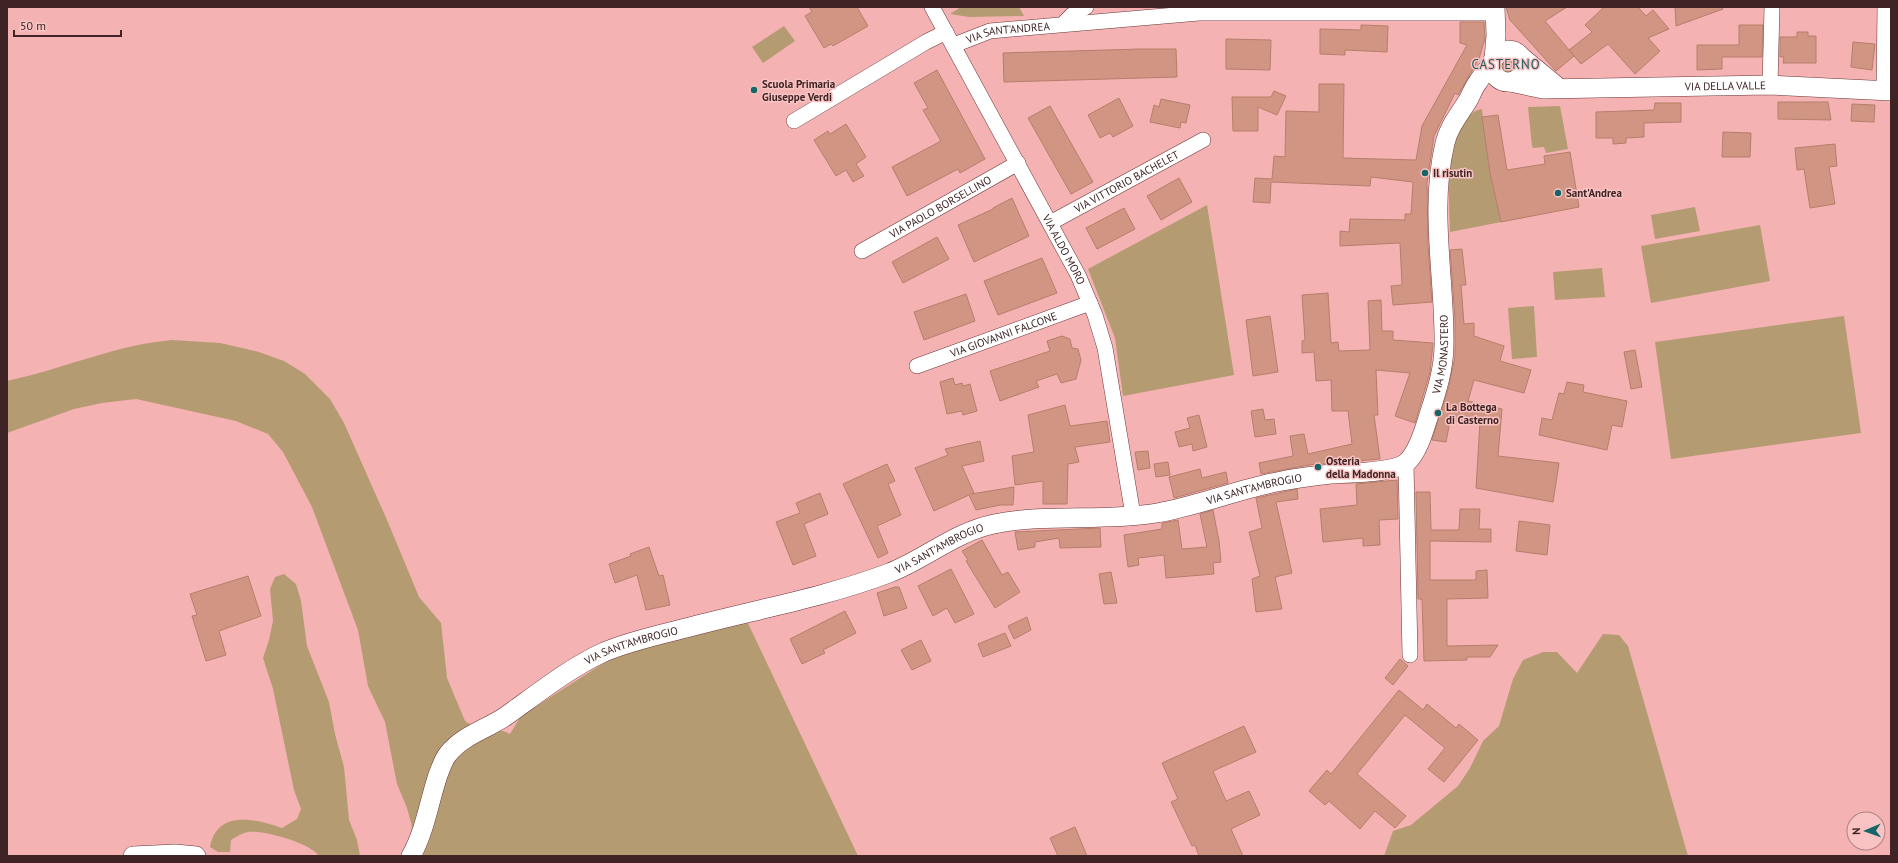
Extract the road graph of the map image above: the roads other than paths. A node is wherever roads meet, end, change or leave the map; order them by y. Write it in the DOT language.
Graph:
graph roads {
  1 [pos="932,7"];
  2 [pos="1086,7"];
  3 [pos="1772,7"];
  4 [pos="1885,7"];
  5 [pos="1199,10"];
  6 [pos="1495,10"];
  7 [pos="1063,24"];
  8 [pos="950,38"];
  9 [pos="1517,54"];
  10 [pos="1493,61"];
  11 [pos="1507,82"];
  12 [pos="1770,84"];
  13 [pos="1559,88"];
  14 [pos="1887,91"];
  15 [pos="1468,101"];
  16 [pos="794,121"];
  17 [pos="1203,140"];
  18 [pos="1018,163"];
  19 [pos="1050,223"];
  20 [pos="862,251"];
  21 [pos="1090,303"];
  22 [pos="917,366"];
  23 [pos="1406,464"];
  24 [pos="1133,515"];
  25 [pos="1410,655"];
  26 [pos="133,856"];
  27 [pos="196,856"];
  28 [pos="411,856"];
  1 -- 8 [label="street, VIA ALDO MORO"];
  2 -- 7 [label="street, VIA SANT'ANDREA"];
  3 -- 12 [label="street"];
  4 -- 14 [label="street"];
  5 -- 6 [label="street, VIA SANT'ANDREA"];
  5 -- 7 [label="street, VIA SANT'ANDREA"];
  6 -- 9 [label="street"];
  6 -- 10 [label="street"];
  7 -- 8 [label="street, VIA SANT'ANDREA"];
  8 -- 16 [label="street, VIA SANT'ANDREA"];
  8 -- 18 [label="street, VIA ALDO MORO"];
  9 -- 10 [label="street"];
  9 -- 11 [label="street"];
  9 -- 13 [label="street"];
  10 -- 11 [label="street"];
  10 -- 15 [label="street, VIA MONASTERO"];
  11 -- 13 [label="street, VIA DELLA VALLE"];
  11 -- 15 [label="street"];
  12 -- 13 [label="street, VIA DELLA VALLE"];
  12 -- 14 [label="street, VIA DELLA VALLE"];
  15 -- 23 [label="street, VIA MONASTERO"];
  17 -- 19 [label="street, VIA VITTORIO BACHELET"];
  18 -- 19 [label="street, VIA ALDO MORO"];
  18 -- 20 [label="street, VIA PAOLO BORSELLINO"];
  19 -- 21 [label="street, VIA ALDO MORO"];
  21 -- 22 [label="street, VIA GIOVANNI FALCONE"];
  21 -- 24 [label="street, VIA ALDO MORO"];
  23 -- 24 [label="street, VIA SANT'AMBROGIO"];
  23 -- 25 [label="street"];
  24 -- 28 [label="street, VIA SANT'AMBROGIO"];
  26 -- 27 [label="street"];
}
